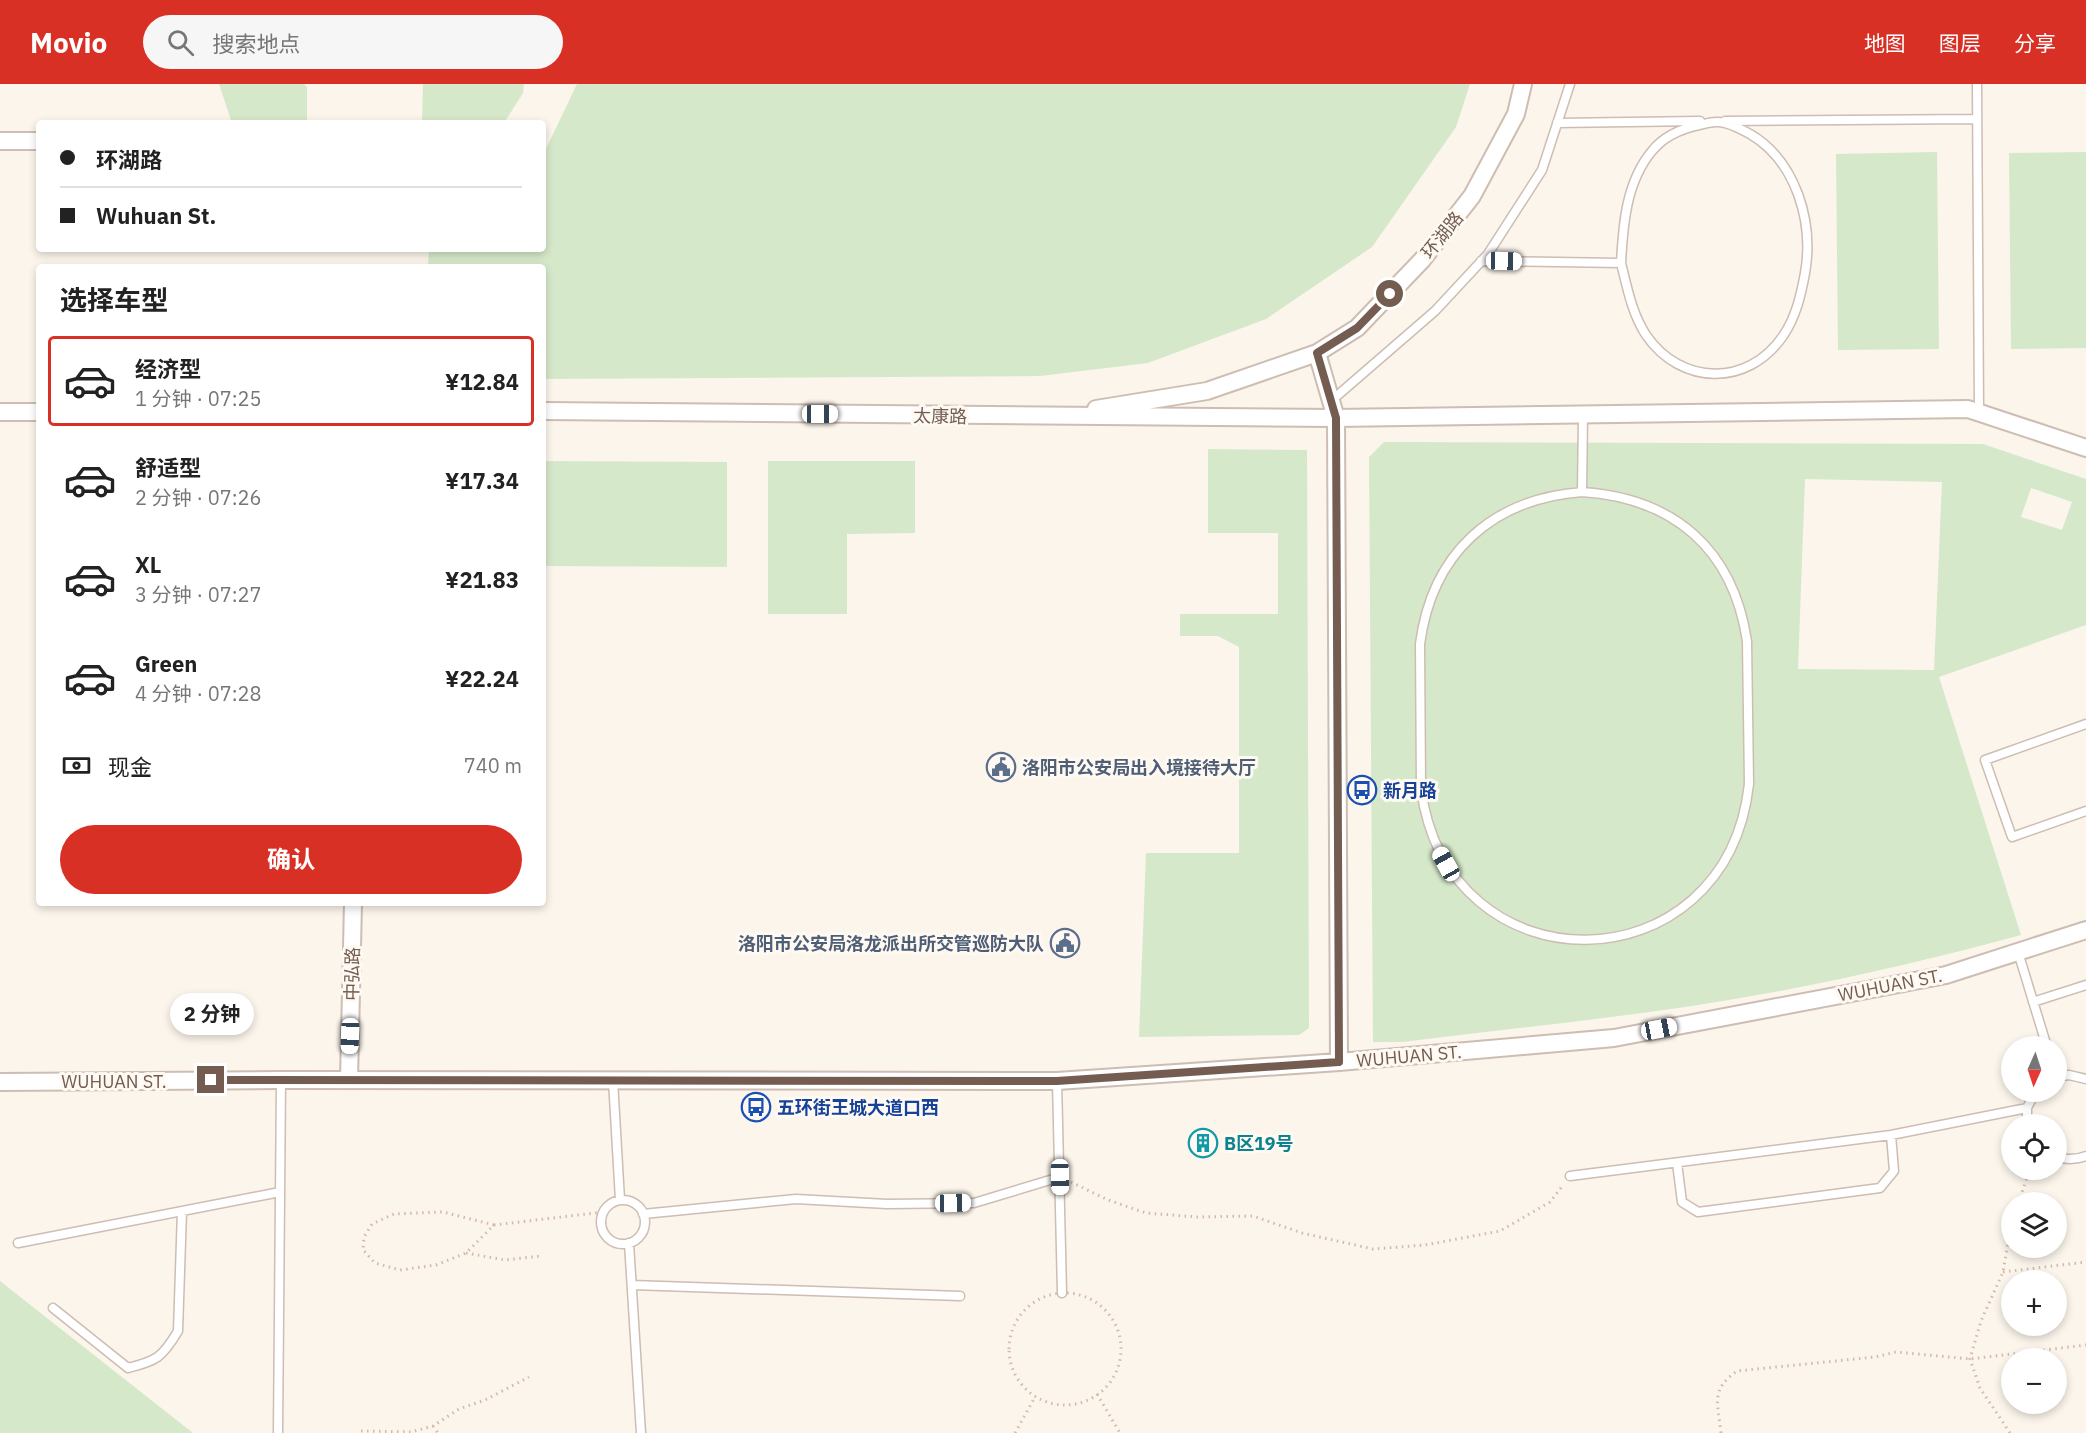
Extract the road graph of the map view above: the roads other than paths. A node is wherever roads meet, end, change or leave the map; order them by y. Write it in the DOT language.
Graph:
graph roads {
  1 [pos="1523,84"];
  2 [pos="1570,84"];
  3 [pos="1977,84"];
  4 [pos="1977,119"];
  5 [pos="1718,121"];
  6 [pos="1557,123"];
  7 [pos="0,141"];
  8 [pos="36,141"];
  9 [pos="1481,261"];
  10 [pos="1621,263"];
  11 [pos="1317,353"];
  12 [pos="1331,401"];
  13 [pos="546,411"];
  14 [pos="0,412"];
  15 [pos="36,412"];
  16 [pos="1979,413"];
  17 [pos="1583,415"];
  18 [pos="959,416"];
  19 [pos="1336,418"];
  20 [pos="2086,448"];
  21 [pos="1582,492"];
  22 [pos="2086,724"];
  23 [pos="2086,811"];
  24 [pos="353,906"];
  25 [pos="2086,930"];
  26 [pos="2018,952"];
  27 [pos="2086,985"];
  28 [pos="2033,1002"];
  29 [pos="2043,1036"];
  30 [pos="1339,1062"];
  31 [pos="2067,1075"];
  32 [pos="2086,1079"];
  33 [pos="281,1080"];
  34 [pos="349,1080"];
  35 [pos="614,1080"];
  36 [pos="1057,1081"];
  37 [pos="0,1082"];
  38 [pos="2030,1102"];
  39 [pos="2027,1108"];
  40 [pos="2027,1114"];
  41 [pos="1891,1135"];
  42 [pos="2086,1156"];
  43 [pos="2067,1158"];
  44 [pos="1677,1163"];
  45 [pos="1570,1176"];
  46 [pos="1060,1177"];
  47 [pos="280,1192"];
  48 [pos="620,1200"];
  49 [pos="182,1211"];
  50 [pos="643,1214"];
  51 [pos="18,1242"];
  52 [pos="629,1243"];
  53 [pos="632,1285"];
  54 [pos="1062,1293"];
  55 [pos="960,1296"];
  56 [pos="53,1308"];
  57 [pos="278,1433"];
  58 [pos="641,1433"];
  1 -- 11 [label="street, 环湖路"];
  2 -- 6 [label="lane"];
  3 -- 4 [label="lane"];
  4 -- 5 [label="lane"];
  4 -- 16 [label="lane"];
  5 -- 6 [label="lane"];
  5 -- 10 [label="lane"];
  5 -- 10 [label="lane"];
  6 -- 9 [label="lane"];
  7 -- 8 [label="street"];
  9 -- 10 [label="lane"];
  9 -- 12 [label="lane"];
  11 -- 12 [label="street"];
  11 -- 18 [label="street, 环湖路"];
  12 -- 19 [label="street"];
  13 -- 18 [label="street, 太康路"];
  14 -- 15 [label="street"];
  16 -- 17 [label="street, 太康路"];
  16 -- 20 [label="street, 太康路"];
  17 -- 19 [label="street, 太康路"];
  17 -- 21 [label="lane"];
  18 -- 19 [label="street, 太康路"];
  19 -- 30 [label="street"];
  21 -- 21 [label="lane"];
  22 -- 23 [label="lane"];
  24 -- 34 [label="street, 中弘路"];
  25 -- 26 [label="street, WUHUAN ST."];
  26 -- 28 [label="lane"];
  26 -- 30 [label="street, WUHUAN ST."];
  27 -- 28 [label="lane"];
  28 -- 29 [label="lane"];
  30 -- 36 [label="street, WUHUAN ST."];
  31 -- 32 [label="lane"];
  33 -- 34 [label="street, WUHUAN ST."];
  33 -- 37 [label="street, WUHUAN ST."];
  33 -- 47 [label="lane"];
  34 -- 35 [label="street, WUHUAN ST."];
  35 -- 36 [label="street, WUHUAN ST."];
  35 -- 48 [label="lane"];
  36 -- 46 [label="lane"];
  38 -- 39 [label="lane"];
  39 -- 40 [label="lane"];
  39 -- 41 [label="lane"];
  41 -- 44 [label="lane"];
  41 -- 44 [label="lane"];
  42 -- 43 [label="lane"];
  44 -- 45 [label="lane"];
  46 -- 50 [label="lane"];
  46 -- 54 [label="lane"];
  47 -- 49 [label="lane"];
  47 -- 57 [label="lane"];
  48 -- 50 [label="lane"];
  48 -- 52 [label="lane"];
  49 -- 51 [label="lane"];
  49 -- 56 [label="lane"];
  50 -- 52 [label="lane"];
  52 -- 53 [label="lane"];
  53 -- 55 [label="lane"];
  53 -- 58 [label="lane"];
}
